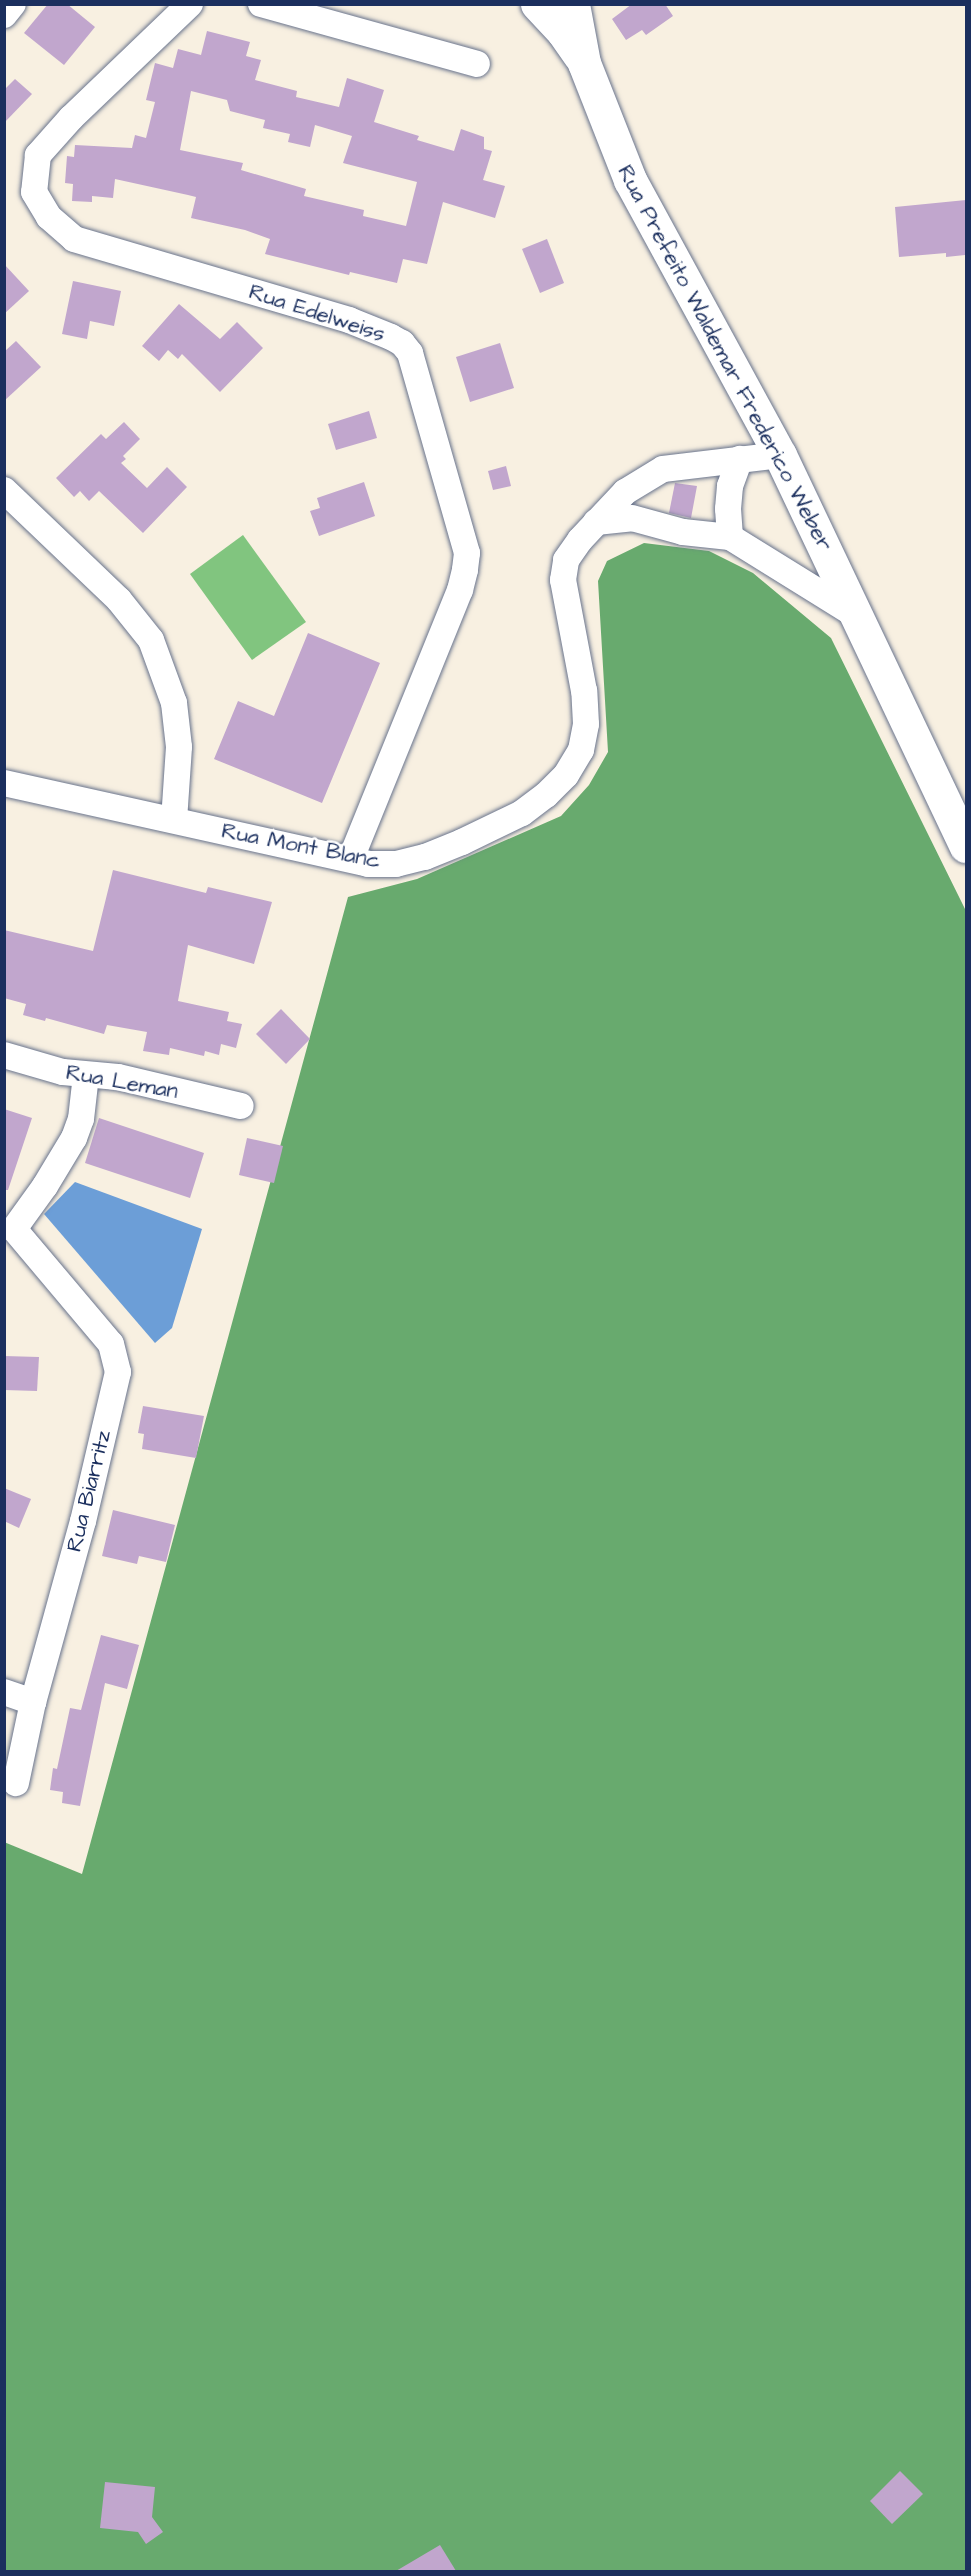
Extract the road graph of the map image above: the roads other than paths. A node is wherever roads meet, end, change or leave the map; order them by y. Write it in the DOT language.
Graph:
graph roads {
  1 [pos="13,4"];
  2 [pos="190,4"];
  3 [pos="261,4"];
  4 [pos="537,4"];
  5 [pos="573,4"];
  6 [pos="4,15"];
  7 [pos="584,63"];
  8 [pos="477,64"];
  9 [pos="780,455"];
  10 [pos="741,459"];
  11 [pos="4,490"];
  12 [pos="596,522"];
  13 [pos="730,537"];
  14 [pos="860,617"];
  15 [pos="4,783"];
  16 [pos="174,820"];
  17 [pos="966,846"];
  18 [pos="351,859"];
  19 [pos="4,1055"];
  20 [pos="86,1075"];
  21 [pos="241,1106"];
  22 [pos="9,1227"];
  23 [pos="4,1692"];
  24 [pos="33,1702"];
  25 [pos="16,1783"];
  1 -- 6 [label="street"];
  2 -- 18 [label="street, Rua Edelweiss"];
  3 -- 8 [label="street"];
  4 -- 7 [label="main road"];
  5 -- 7 [label="main road"];
  7 -- 9 [label="main road, Rua Prefeito Waldemar Frederico Weber"];
  9 -- 10 [label="street, Rua Mont Blanc"];
  9 -- 14 [label="main road, Rua Prefeito Waldemar Frederico Weber"];
  10 -- 12 [label="street, Rua Mont Blanc"];
  10 -- 13 [label="street"];
  11 -- 16 [label="street"];
  12 -- 13 [label="street"];
  12 -- 18 [label="street, Rua Mont Blanc"];
  13 -- 14 [label="street"];
  14 -- 17 [label="main road, Rua Prefeito Waldemar Frederico Weber"];
  15 -- 16 [label="street, Rua Mont Blanc"];
  16 -- 18 [label="street, Rua Mont Blanc"];
  19 -- 20 [label="street, Rua Leman"];
  20 -- 21 [label="street, Rua Leman"];
  20 -- 22 [label="street"];
  22 -- 24 [label="street, Rua Biarritz"];
  23 -- 24 [label="street"];
  24 -- 25 [label="street, Rua Biarritz"];
}
